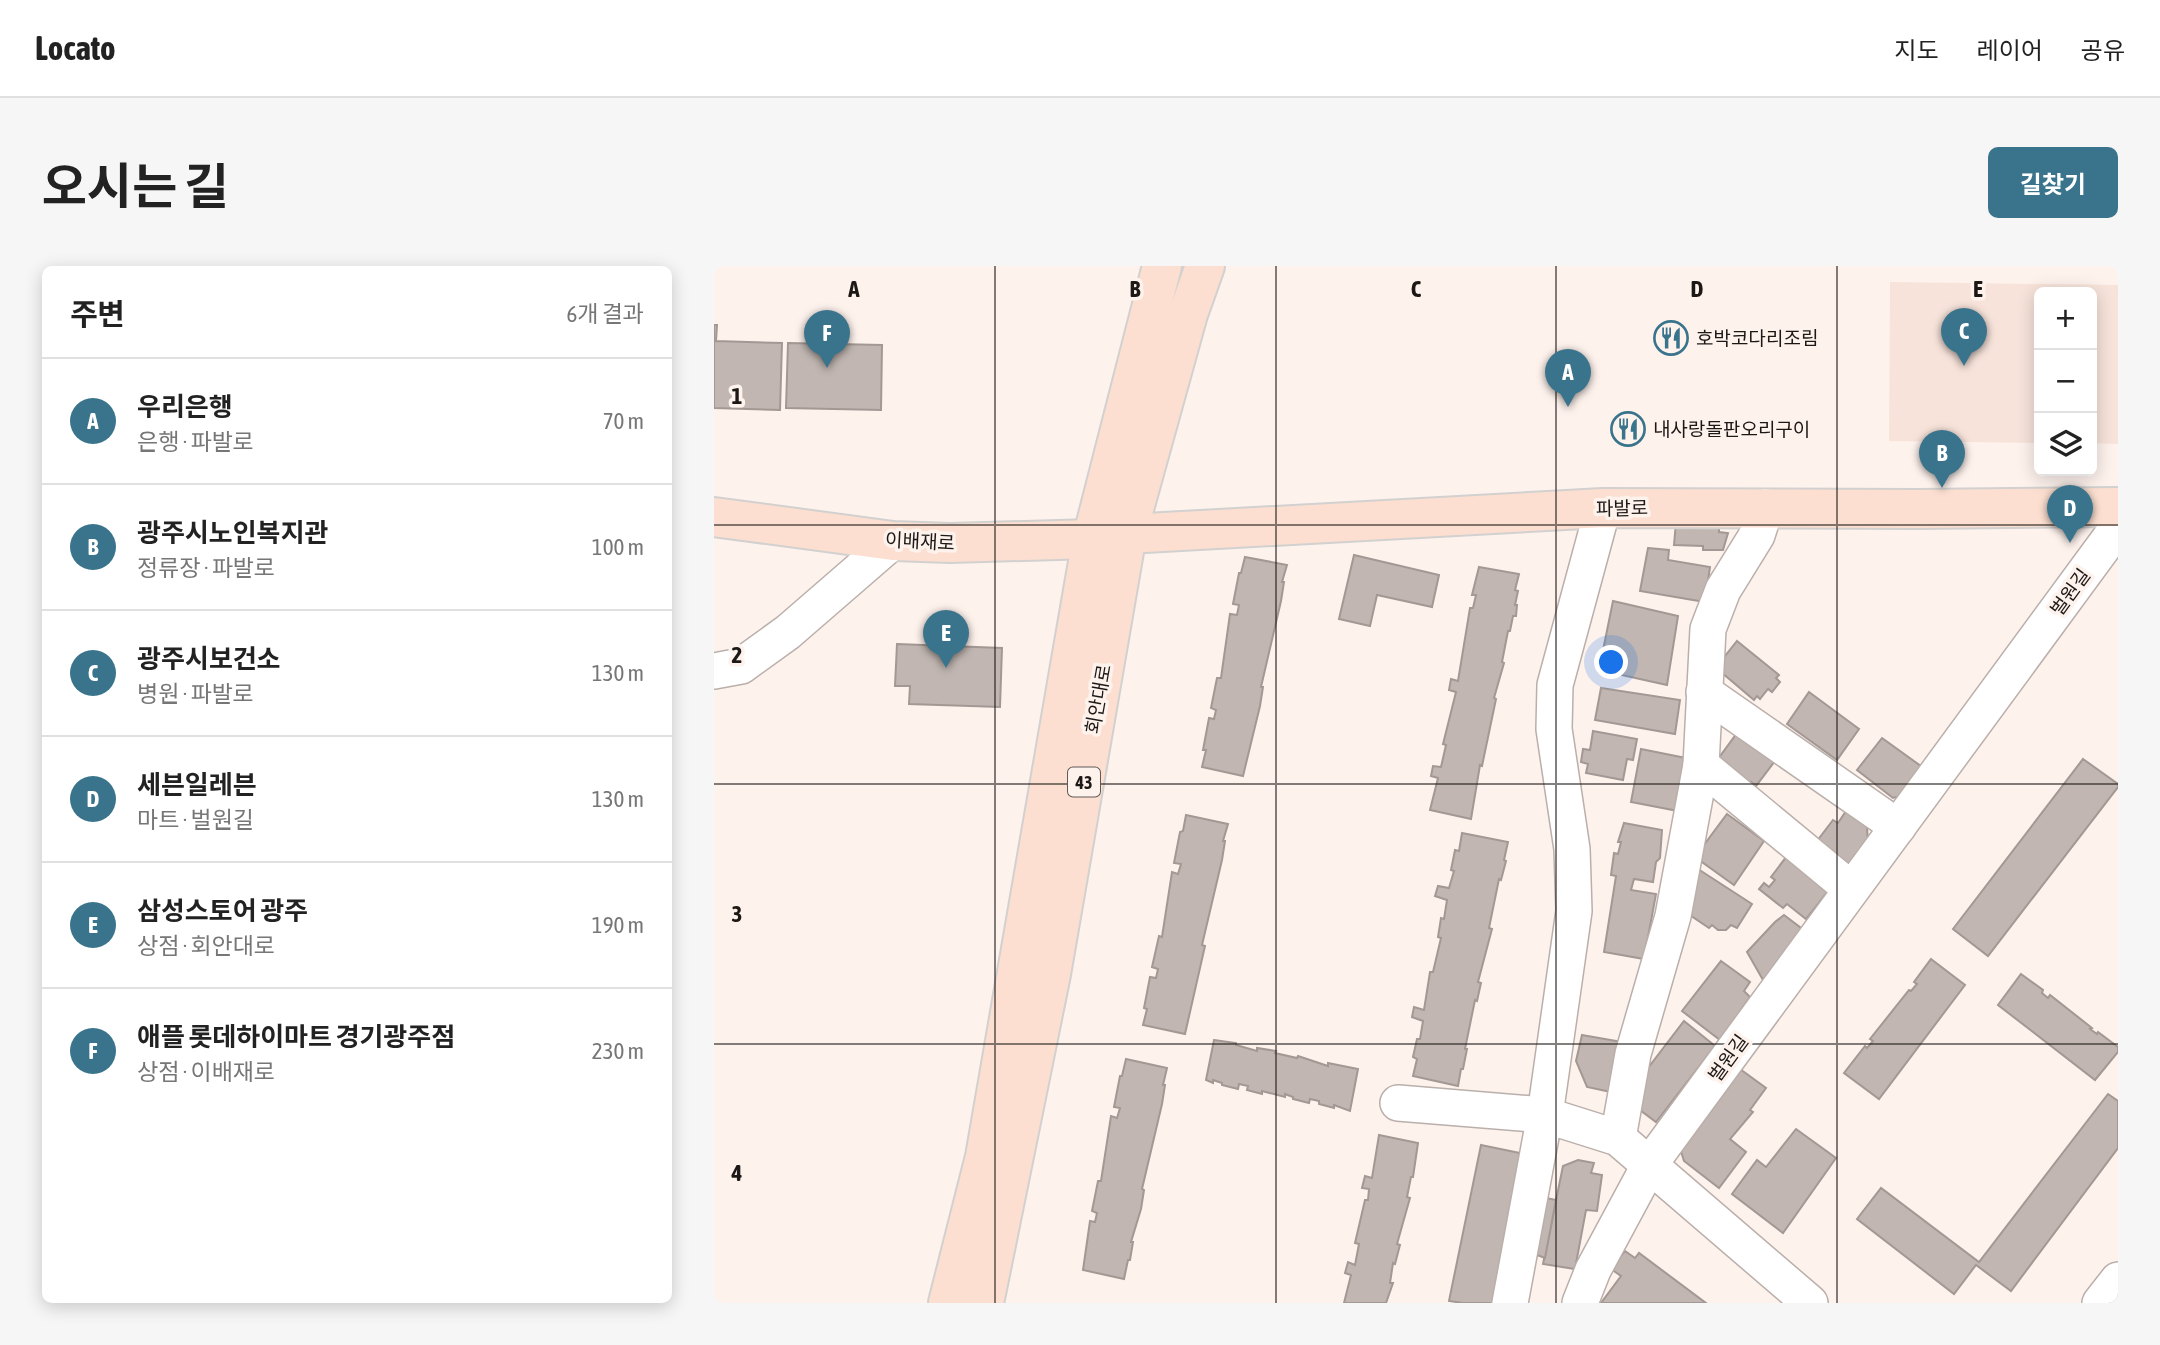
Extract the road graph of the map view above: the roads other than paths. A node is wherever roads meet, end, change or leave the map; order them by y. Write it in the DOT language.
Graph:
graph roads {
  1 [pos="1205,266"];
  2 [pos="1161,270"];
  3 [pos="1766,507"];
  4 [pos="2118,507"];
  5 [pos="1603,508"];
  6 [pos="714,517"];
  7 [pos="2118,527"];
  8 [pos="1110,537"];
  9 [pos="893,541"];
  10 [pos="714,671"];
  11 [pos="1704,692"];
  12 [pos="1701,765"];
  13 [pos="1898,827"];
  14 [pos="1851,889"];
  15 [pos="1398,1103"];
  16 [pos="1545,1115"];
  17 [pos="1618,1138"];
  18 [pos="1650,1164"];
  19 [pos="2118,1280"];
  20 [pos="948,1303"];
  21 [pos="984,1303"];
  22 [pos="1510,1303"];
  23 [pos="1580,1303"];
  24 [pos="1810,1303"];
  25 [pos="2100,1303"];
  1 -- 8 [label="main road, 회안대로 / 43"];
  2 -- 8 [label="main road, 회안대로 / 43"];
  3 -- 4 [label="main road, 파발로"];
  3 -- 5 [label="main road, 파발로"];
  3 -- 11 [label="street"];
  5 -- 8 [label="main road, 파발로"];
  5 -- 16 [label="street"];
  6 -- 9 [label="main road, 이배재로"];
  7 -- 13 [label="street, 벌원길"];
  8 -- 9 [label="main road, 이배재로"];
  8 -- 20 [label="main road, 회안대로 / 43"];
  8 -- 21 [label="main road, 회안대로 / 43"];
  9 -- 10 [label="street"];
  11 -- 12 [label="street"];
  11 -- 13 [label="street"];
  12 -- 14 [label="street"];
  12 -- 17 [label="street"];
  13 -- 14 [label="street, 벌원길"];
  14 -- 18 [label="street, 벌원길"];
  15 -- 16 [label="street"];
  16 -- 17 [label="street"];
  16 -- 22 [label="street"];
  17 -- 18 [label="street"];
  18 -- 23 [label="street, 벌원길"];
  18 -- 24 [label="street"];
  19 -- 25 [label="street"];
}
